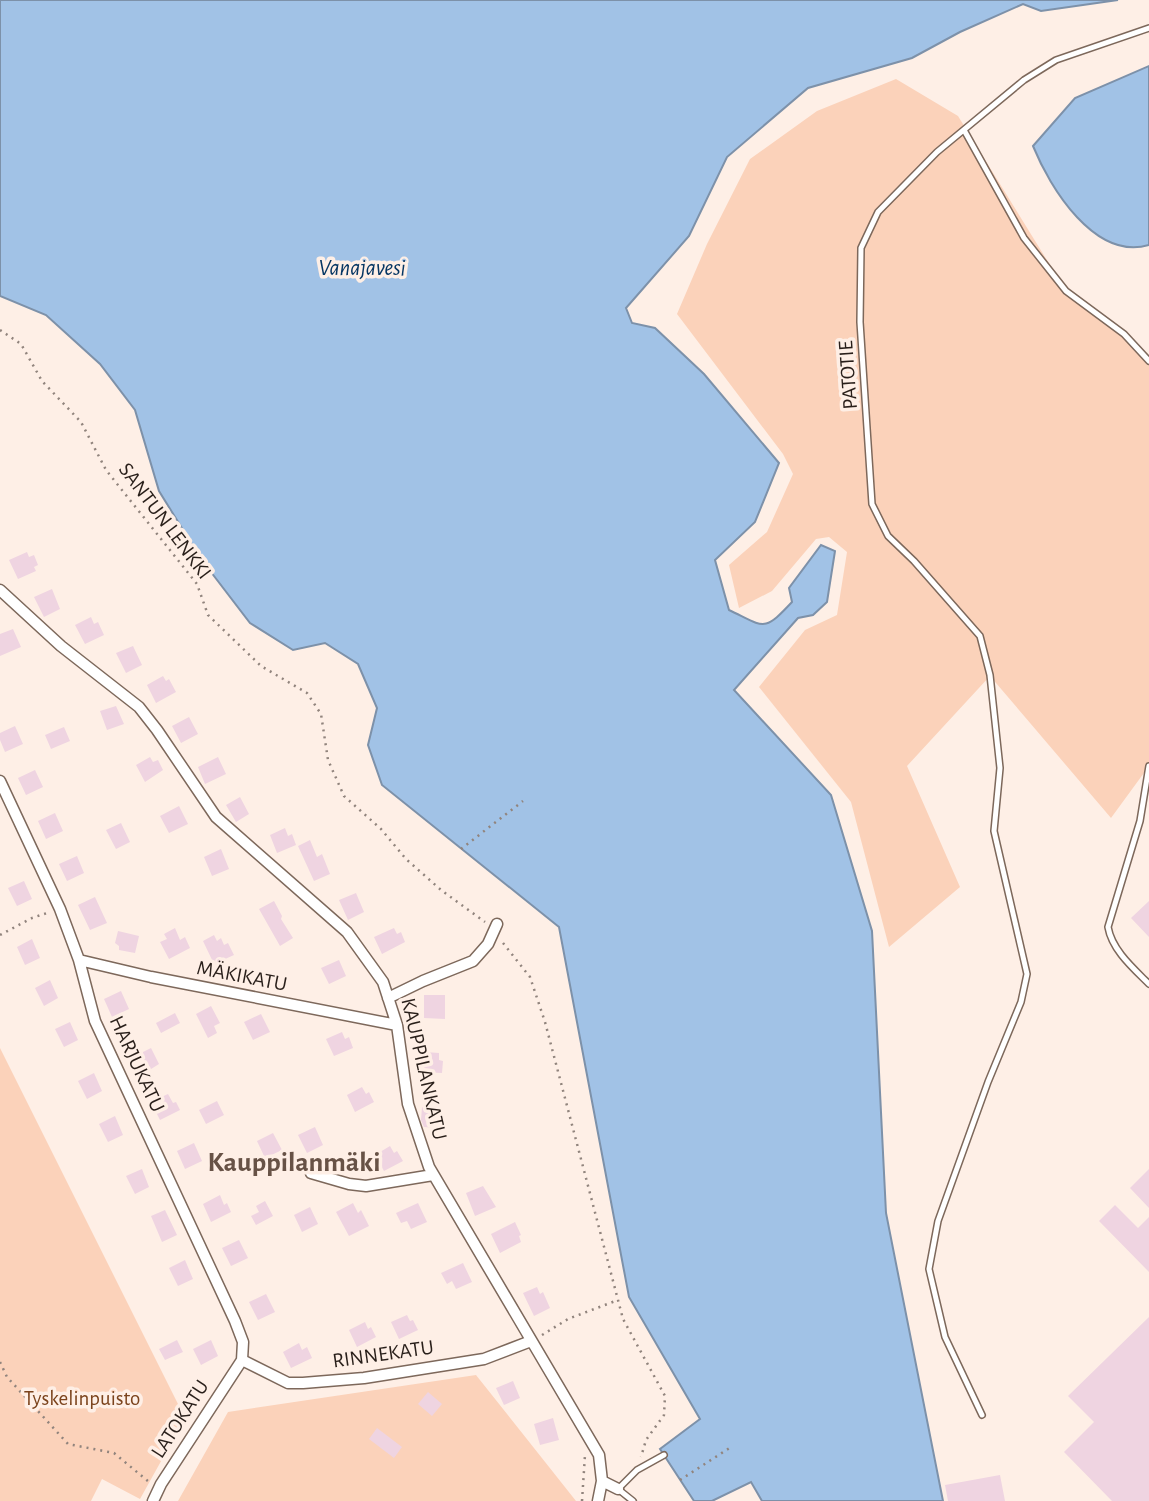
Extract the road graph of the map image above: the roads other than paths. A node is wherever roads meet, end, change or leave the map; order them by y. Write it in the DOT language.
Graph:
graph roads {
  1 [pos="1149,29"];
  2 [pos="964,130"];
  3 [pos="1149,361"];
  4 [pos="0,590"];
  5 [pos="1149,766"];
  6 [pos="0,781"];
  7 [pos="495,928"];
  8 [pos="79,960"];
  9 [pos="1149,984"];
  10 [pos="388,998"];
  11 [pos="397,1025"];
  12 [pos="311,1173"];
  13 [pos="433,1175"];
  14 [pos="531,1341"];
  15 [pos="242,1360"];
  16 [pos="982,1415"];
  17 [pos="664,1455"];
  18 [pos="602,1480"];
  19 [pos="618,1489"];
  20 [pos="153,1501"];
  21 [pos="598,1501"];
  22 [pos="633,1501"];
  1 -- 2 [label="lane, PATOTIE"];
  2 -- 3 [label="lane"];
  2 -- 16 [label="lane, PATOTIE"];
  4 -- 10 [label="street, KAUPPILANKATU"];
  5 -- 9 [label="lane"];
  6 -- 8 [label="street, HARJUKATU"];
  7 -- 10 [label="street"];
  8 -- 11 [label="street, MÄKIKATU"];
  8 -- 15 [label="street, HARJUKATU"];
  10 -- 11 [label="street, KAUPPILANKATU"];
  11 -- 13 [label="street, KAUPPILANKATU"];
  12 -- 13 [label="street"];
  13 -- 14 [label="street, KAUPPILANKATU"];
  14 -- 15 [label="street, RINNEKATU"];
  14 -- 18 [label="street, KAUPPILANKATU"];
  15 -- 20 [label="street, LATOKATU"];
  17 -- 19 [label="lane"];
  18 -- 19 [label="street"];
  18 -- 21 [label="street, KAUPPILANKATU"];
  19 -- 22 [label="lane"];
}
